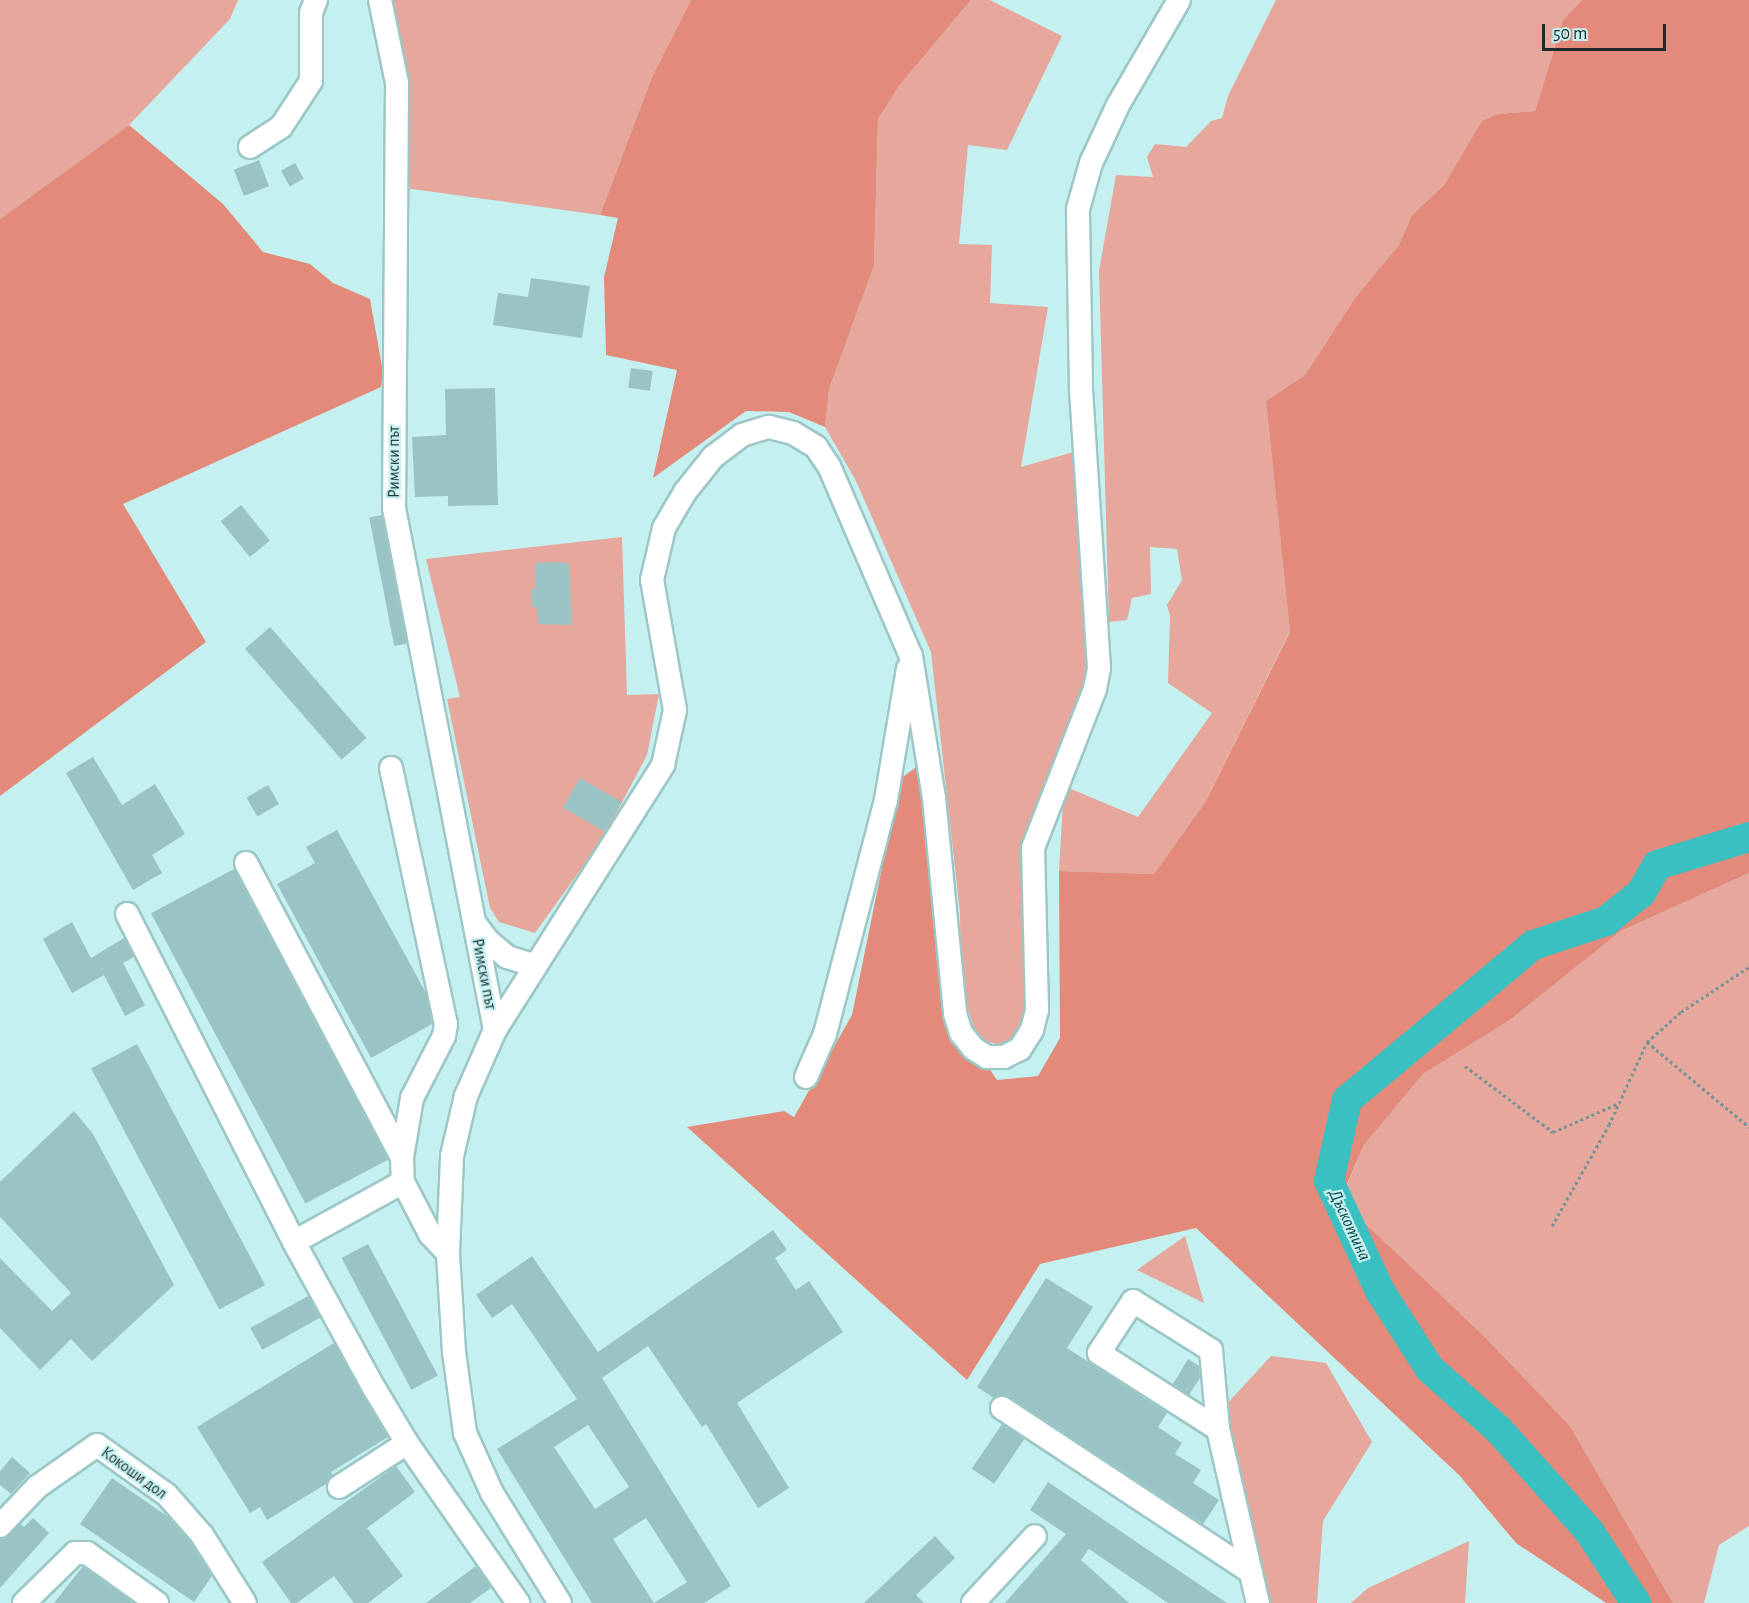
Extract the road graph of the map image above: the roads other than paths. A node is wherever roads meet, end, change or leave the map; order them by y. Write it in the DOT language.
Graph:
graph roads {
  1 [pos="316,0"];
  2 [pos="380,0"];
  3 [pos="1179,0"];
  4 [pos="250,147"];
  5 [pos="911,656"];
  6 [pos="391,768"];
  7 [pos="246,863"];
  8 [pos="127,914"];
  9 [pos="474,918"];
  10 [pos="536,966"];
  11 [pos="495,1030"];
  12 [pos="806,1077"];
  13 [pos="402,1158"];
  14 [pos="403,1182"];
  15 [pos="294,1242"];
  16 [pos="448,1253"];
  17 [pos="1002,1408"];
  18 [pos="1218,1429"];
  19 [pos="407,1443"];
  20 [pos="339,1486"];
  21 [pos="0,1526"];
  22 [pos="1035,1536"];
  23 [pos="1251,1572"];
  24 [pos="24,1603"];
  25 [pos="157,1603"];
  26 [pos="245,1603"];
  27 [pos="518,1603"];
  28 [pos="560,1603"];
  29 [pos="973,1603"];
  30 [pos="1258,1603"];
  1 -- 4 [label="street"];
  2 -- 9 [label="street, Римски път"];
  3 -- 5 [label="street"];
  5 -- 10 [label="street"];
  5 -- 12 [label="street"];
  6 -- 13 [label="street"];
  7 -- 13 [label="street"];
  8 -- 15 [label="street"];
  9 -- 10 [label="street, Римски път"];
  9 -- 11 [label="street, Римски път"];
  10 -- 11 [label="street"];
  11 -- 16 [label="street"];
  13 -- 14 [label="street"];
  14 -- 15 [label="street"];
  14 -- 16 [label="street"];
  15 -- 19 [label="street"];
  16 -- 28 [label="street"];
  17 -- 23 [label="street"];
  18 -- 18 [label="street"];
  18 -- 23 [label="street"];
  19 -- 20 [label="street"];
  19 -- 27 [label="street"];
  21 -- 26 [label="street, Кокоши дол"];
  22 -- 29 [label="street"];
  23 -- 30 [label="street"];
  24 -- 25 [label="street"];
}
